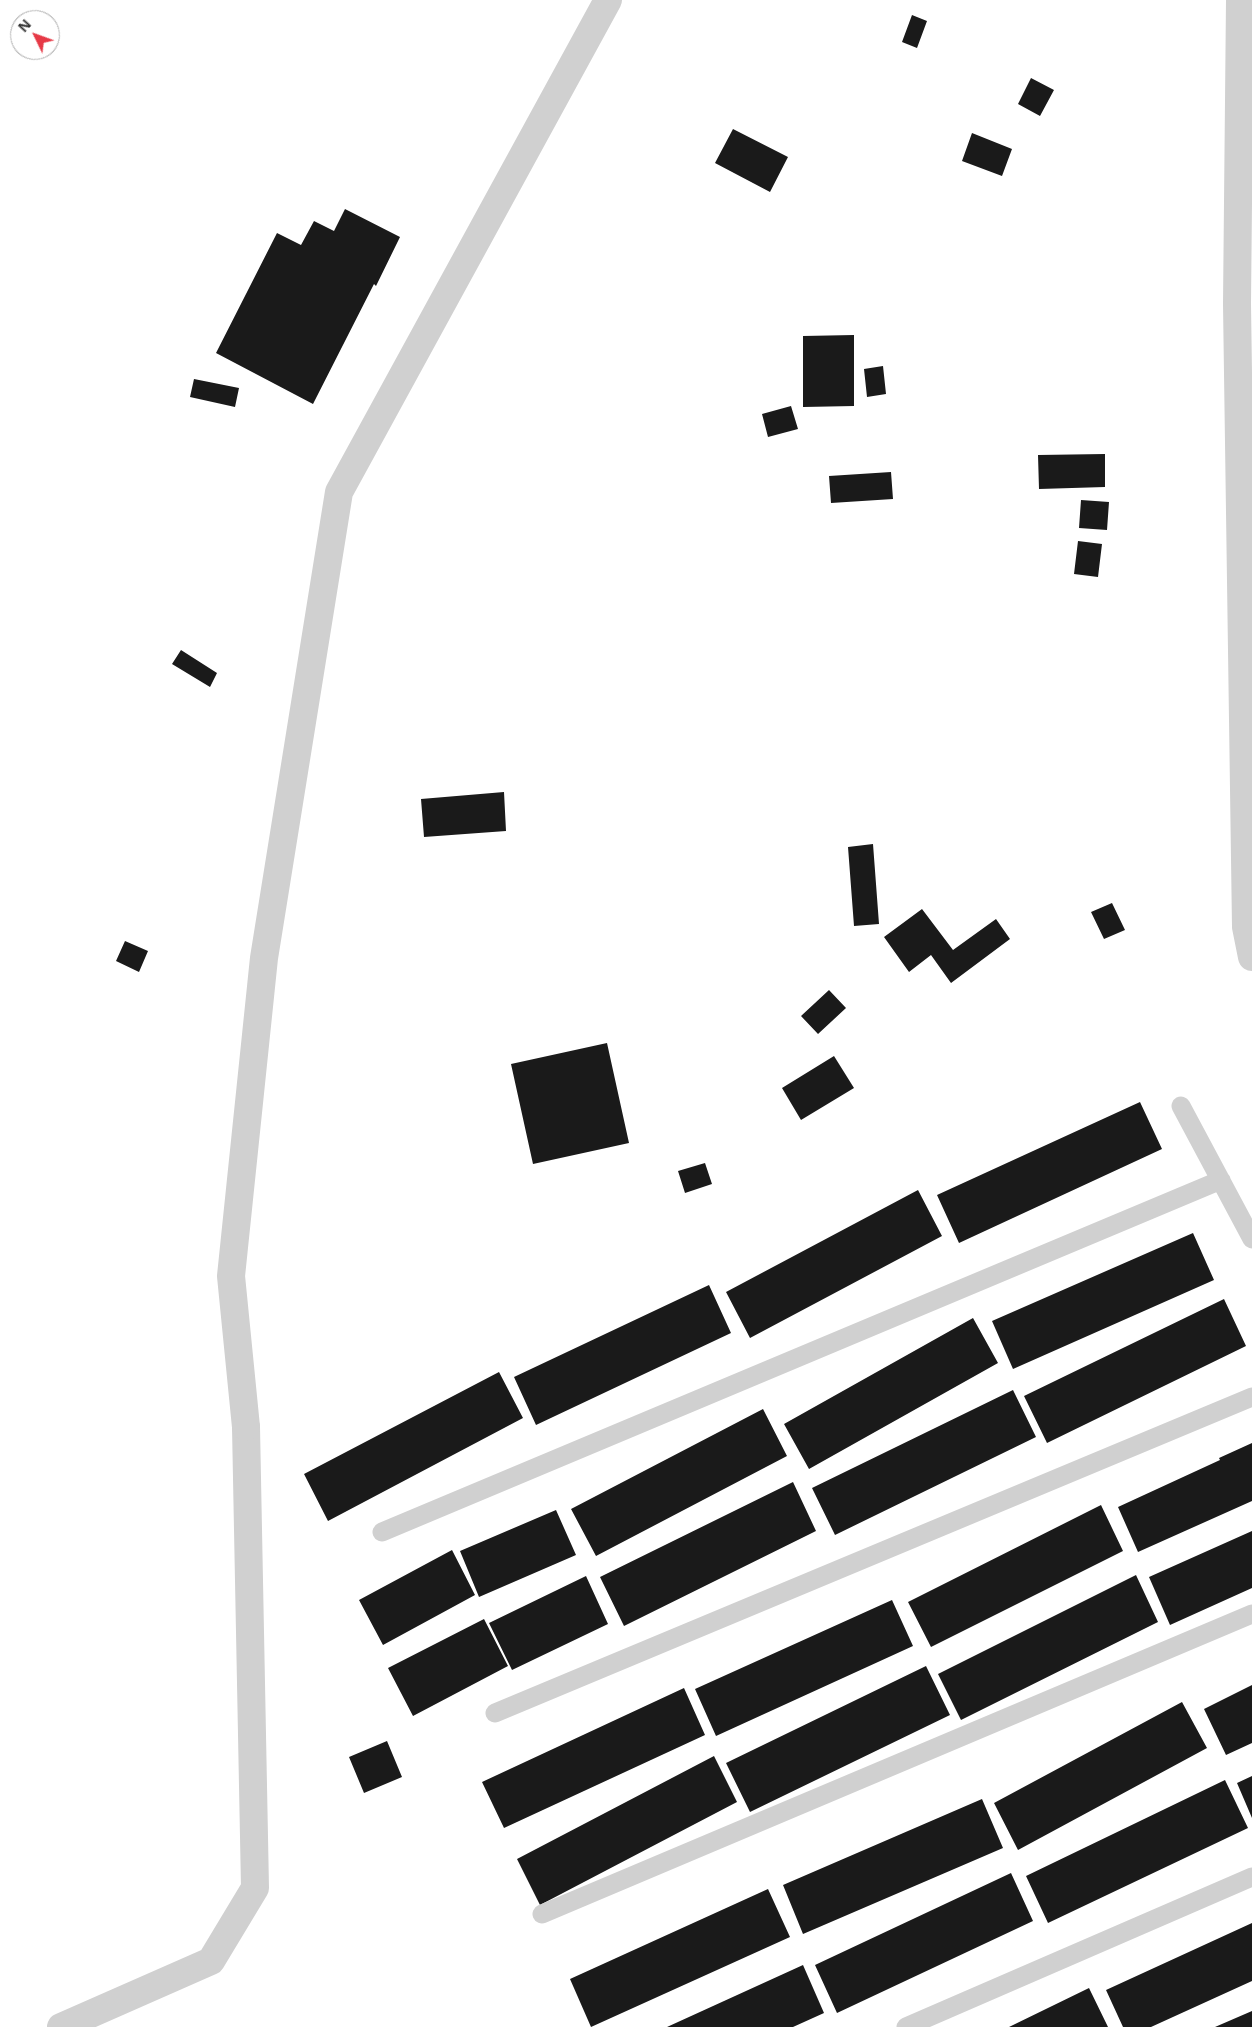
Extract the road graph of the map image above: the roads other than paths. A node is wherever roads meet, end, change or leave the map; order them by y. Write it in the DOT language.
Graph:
graph roads {
  1 [pos="608,0"];
  2 [pos="1240,0"];
  3 [pos="1245,219"];
  4 [pos="1252,957"];
  5 [pos="1181,1106"];
  6 [pos="1221,1180"];
  7 [pos="1252,1239"];
  8 [pos="1252,1398"];
  9 [pos="382,1532"];
  10 [pos="1252,1614"];
  11 [pos="495,1713"];
  12 [pos="1252,1877"];
  13 [pos="542,1914"];
  14 [pos="61,2027"];
  15 [pos="906,2027"];
  1 -- 14 [label="street"];
  2 -- 3 [label="street"];
  3 -- 4 [label="street"];
  5 -- 6 [label="lane"];
  6 -- 7 [label="lane"];
  6 -- 9 [label="lane"];
  8 -- 11 [label="lane"];
  10 -- 13 [label="lane"];
  12 -- 15 [label="lane"];
}
